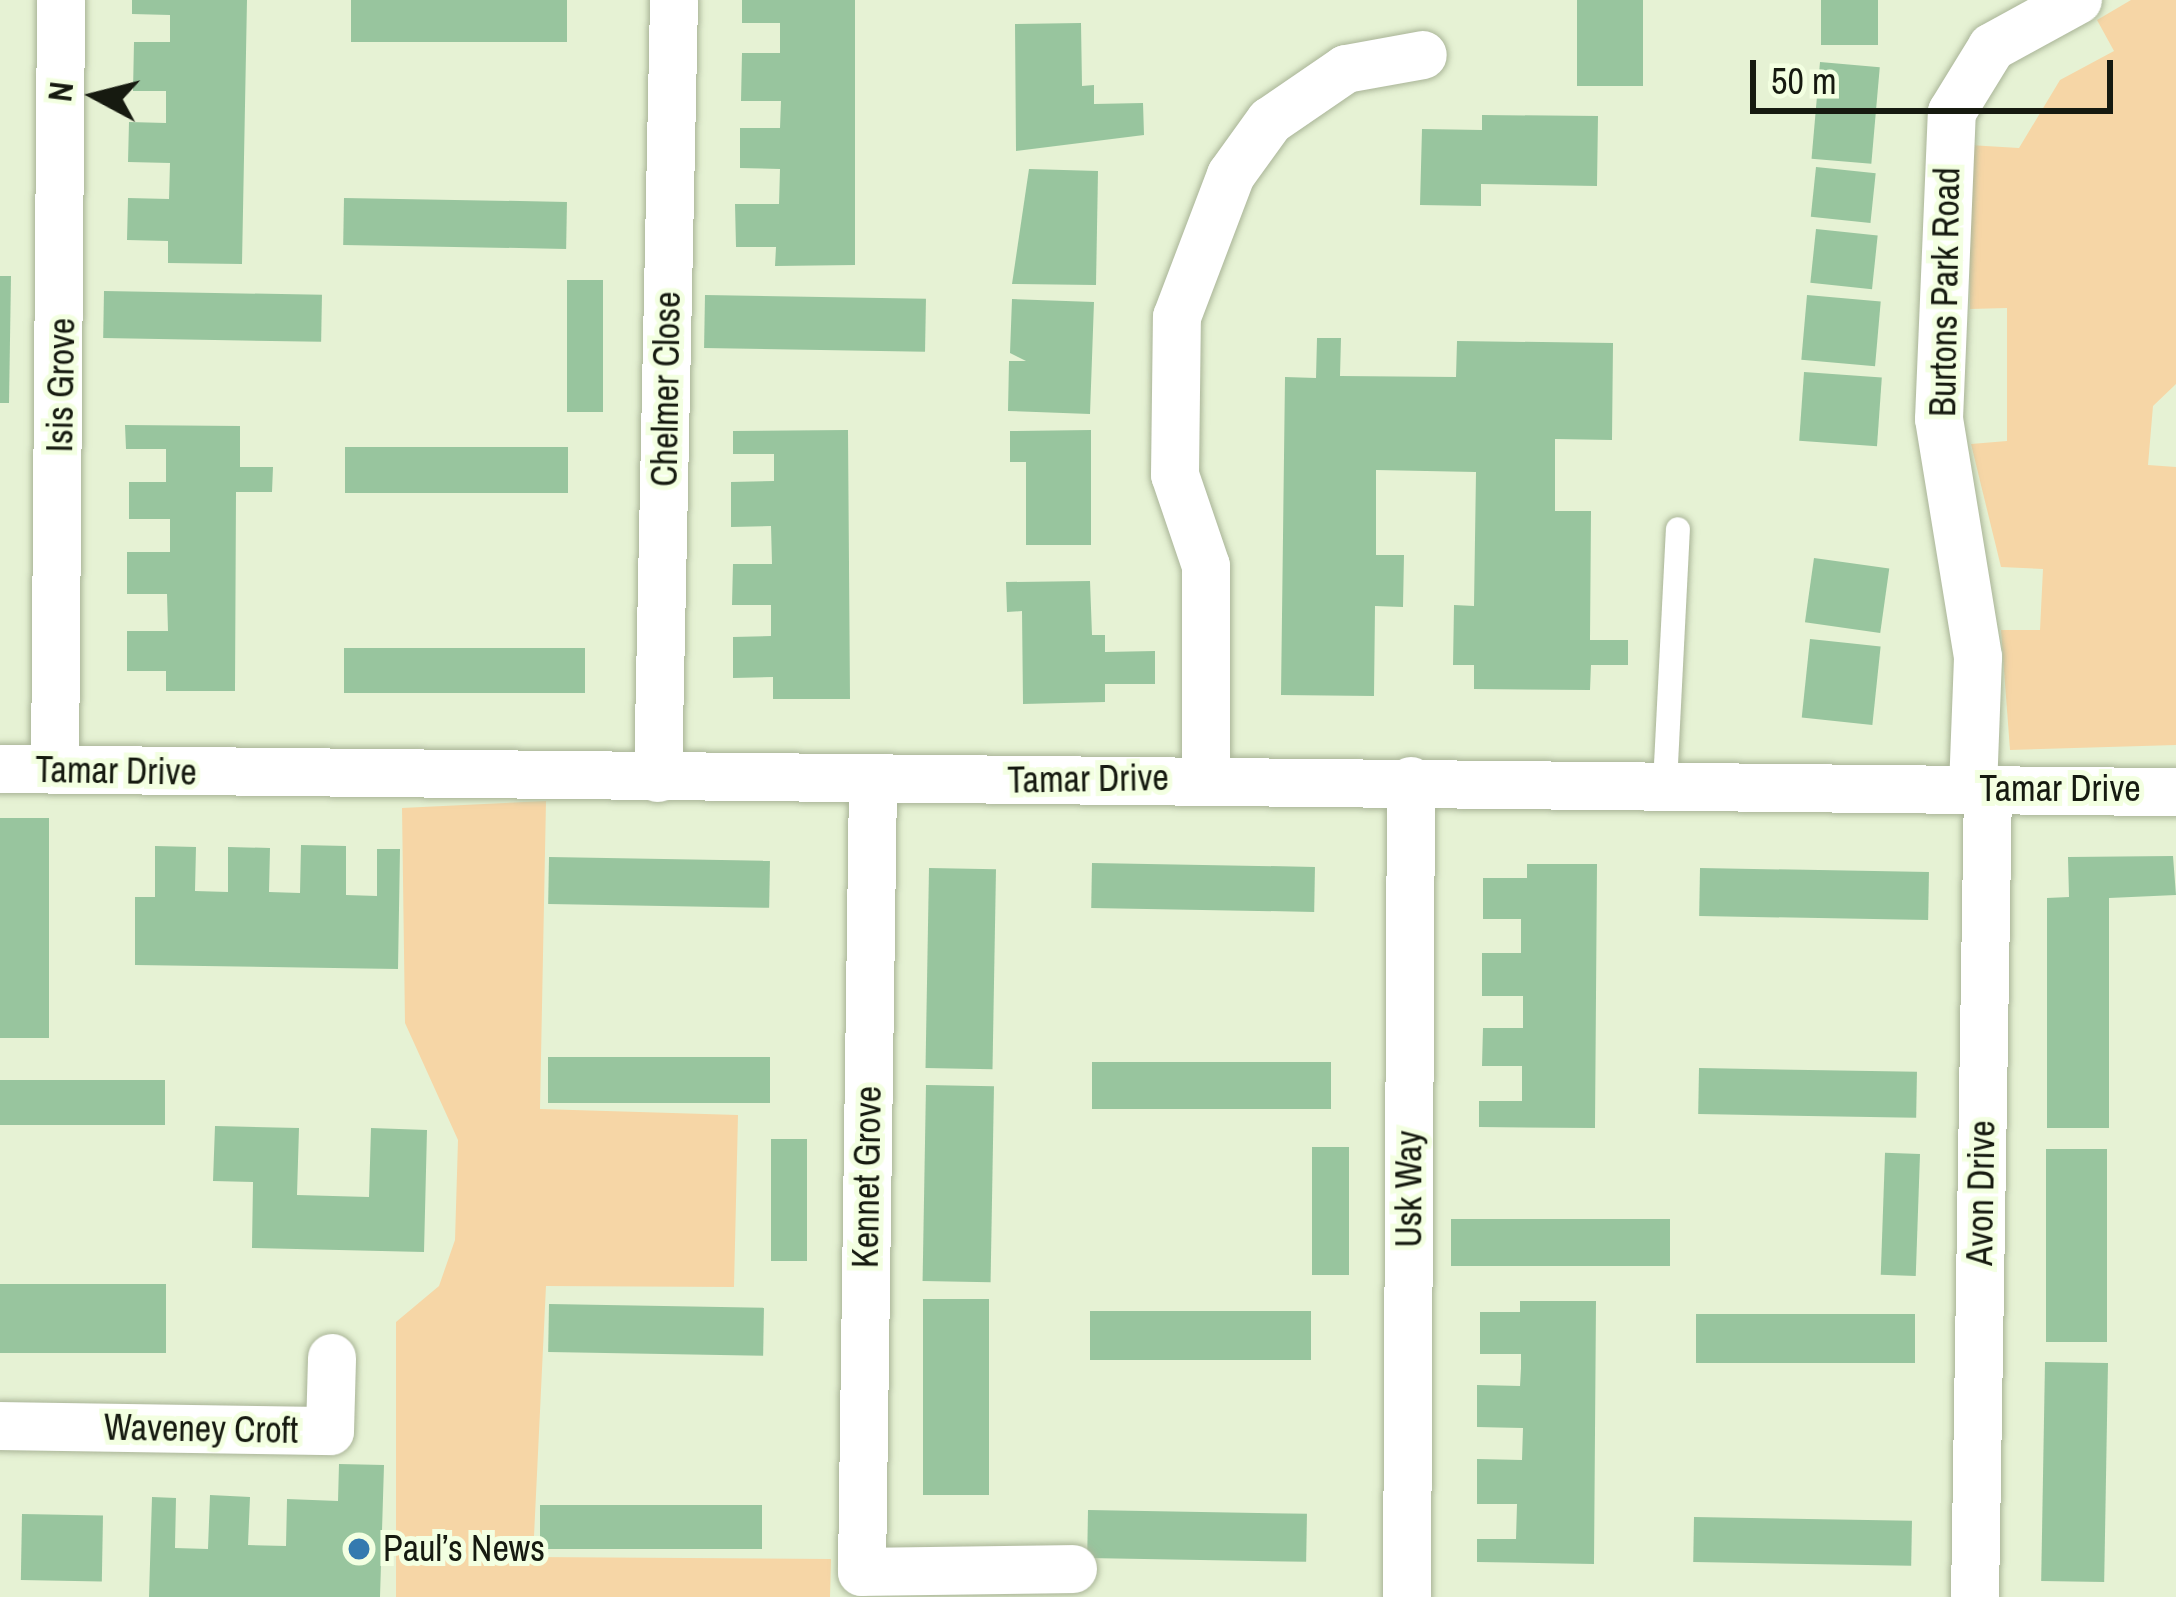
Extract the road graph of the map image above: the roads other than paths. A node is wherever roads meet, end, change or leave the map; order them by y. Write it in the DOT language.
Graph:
graph roads {
  1 [pos="61,0"];
  2 [pos="674,0"];
  3 [pos="2078,0"];
  4 [pos="1424,55"];
  5 [pos="1678,530"];
  6 [pos="0,769"];
  7 [pos="55,770"];
  8 [pos="1206,777"];
  9 [pos="658,778"];
  10 [pos="1411,781"];
  11 [pos="873,783"];
  12 [pos="1665,784"];
  13 [pos="1980,788"];
  14 [pos="2176,792"];
  15 [pos="332,1358"];
  16 [pos="0,1426"];
  17 [pos="1073,1569"];
  18 [pos="1407,1597"];
  19 [pos="1975,1597"];
  1 -- 7 [label="street, Isis Grove"];
  2 -- 9 [label="street, Chelmer Close"];
  3 -- 13 [label="street, Burtons Park Road"];
  4 -- 8 [label="street"];
  5 -- 12 [label="lane"];
  6 -- 7 [label="street, Tamar Drive"];
  7 -- 9 [label="street, Tamar Drive"];
  8 -- 10 [label="street, Tamar Drive"];
  8 -- 11 [label="street, Tamar Drive"];
  9 -- 11 [label="street, Tamar Drive"];
  10 -- 12 [label="street, Tamar Drive"];
  10 -- 18 [label="street, Usk Way"];
  11 -- 17 [label="street, Kennet Grove"];
  12 -- 13 [label="street, Tamar Drive"];
  13 -- 14 [label="street, Tamar Drive"];
  13 -- 19 [label="street, Avon Drive"];
  15 -- 16 [label="street, Waveney Croft"];
}
